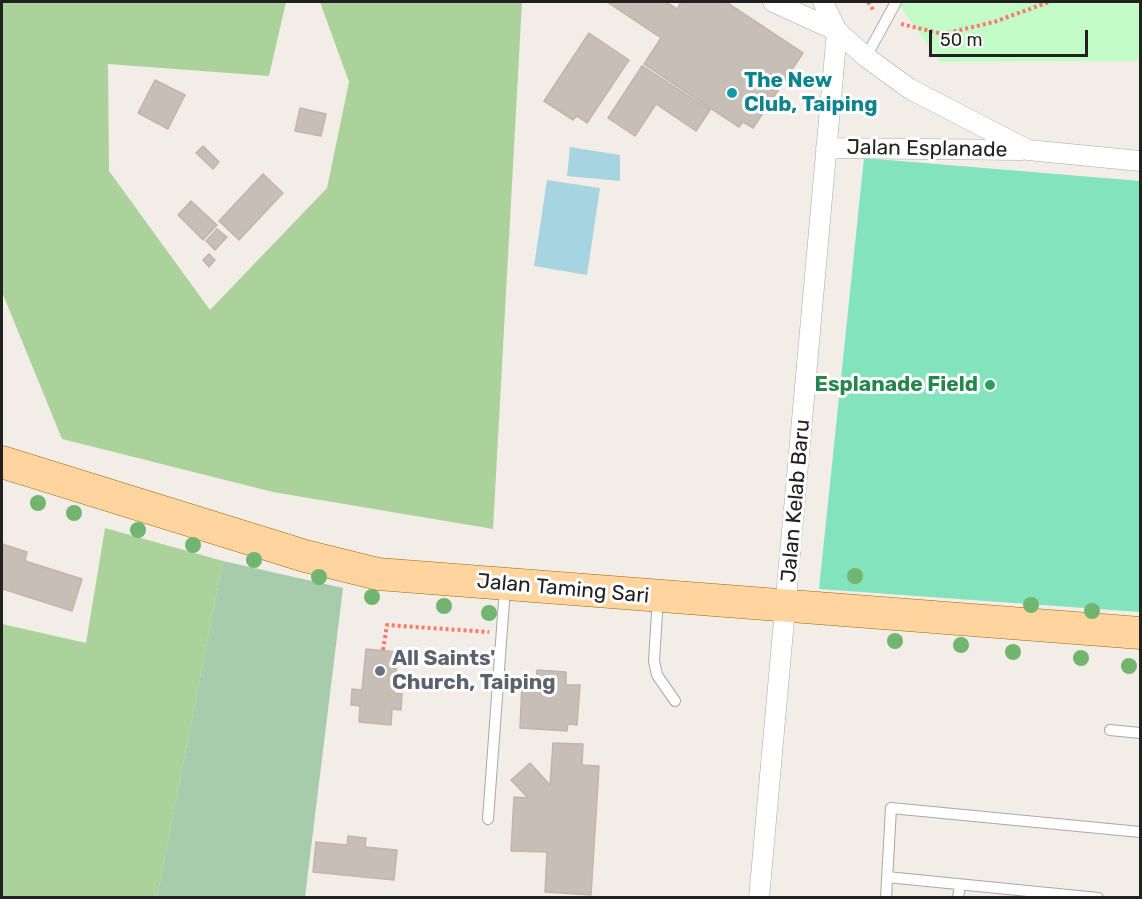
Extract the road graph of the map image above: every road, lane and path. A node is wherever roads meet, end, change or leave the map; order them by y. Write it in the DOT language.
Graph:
graph roads {
  1 [pos="773,2"];
  2 [pos="823,2"];
  3 [pos="896,2"];
  4 [pos="1049,2"];
  5 [pos="886,21"];
  6 [pos="837,31"];
  7 [pos="866,57"];
  8 [pos="826,148"];
  9 [pos="1028,150"];
  10 [pos="1140,161"];
  11 [pos="2,462"];
  12 [pos="506,585"];
  13 [pos="658,597"];
  14 [pos="787,607"];
  15 [pos="502,633"];
  16 [pos="1140,633"];
  17 [pos="383,650"];
  18 [pos="675,701"];
  19 [pos="1110,730"];
  20 [pos="1140,733"];
  21 [pos="488,819"];
  22 [pos="1140,832"];
  23 [pos="887,877"];
  24 [pos="960,885"];
  25 [pos="759,897"];
  26 [pos="886,897"];
  27 [pos="958,897"];
  28 [pos="1098,897"];
  1 -- 6 [label="street"];
  2 -- 6 [label="street"];
  3 -- 5 [label="lane"];
  4 -- 5 [label="path"];
  5 -- 7 [label="lane"];
  6 -- 7 [label="street, Jalan Esplanade"];
  6 -- 8 [label="street, Jalan Kelab Baru"];
  7 -- 9 [label="street, Jalan Esplanade"];
  8 -- 9 [label="street, Jalan Esplanade"];
  8 -- 14 [label="street, Jalan Kelab Baru"];
  9 -- 10 [label="street, Jalan Esplanade"];
  11 -- 12 [label="main road, Jalan Taming Sari"];
  12 -- 13 [label="main road, Jalan Taming Sari"];
  12 -- 15 [label="lane"];
  13 -- 14 [label="main road, Jalan Taming Sari"];
  13 -- 18 [label="lane"];
  14 -- 16 [label="main road, Jalan Taming Sari"];
  14 -- 25 [label="street, Jalan Kelab Baru"];
  15 -- 17 [label="path"];
  15 -- 21 [label="lane"];
  19 -- 20 [label="lane"];
  22 -- 23 [label="lane"];
  23 -- 24 [label="lane"];
  23 -- 26 [label="lane"];
  24 -- 27 [label="lane"];
  24 -- 28 [label="lane"];
}
